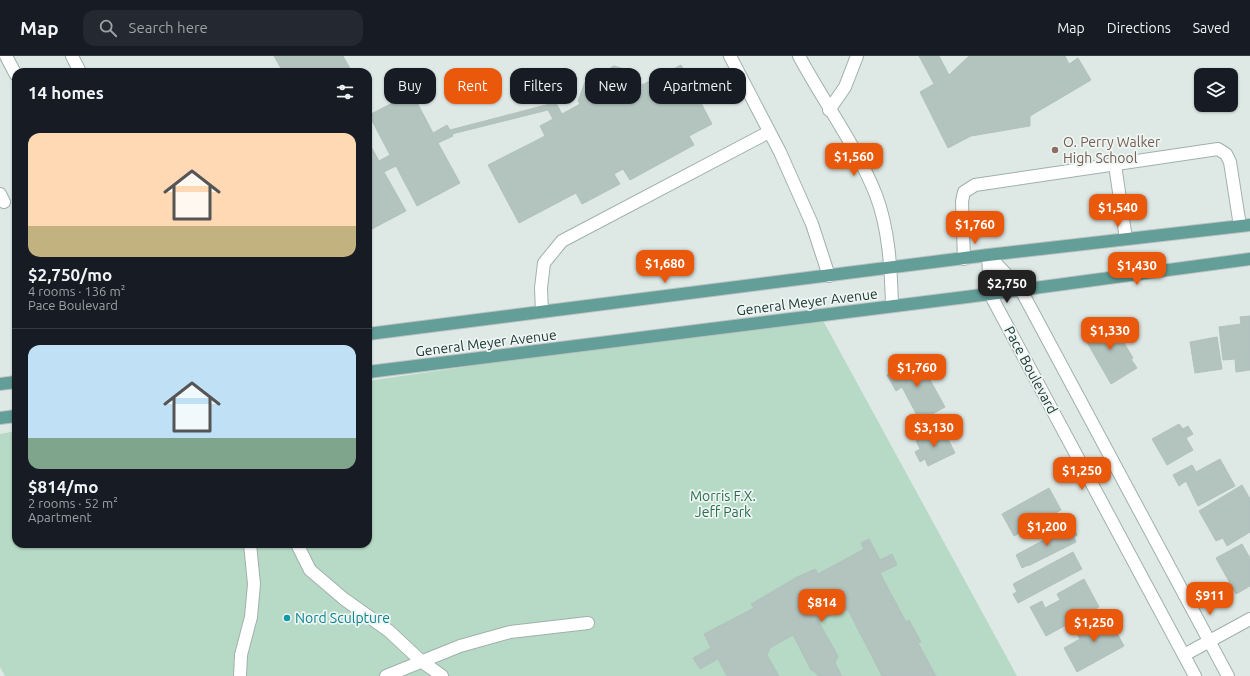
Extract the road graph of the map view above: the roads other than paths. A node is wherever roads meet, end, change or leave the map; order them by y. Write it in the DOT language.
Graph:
graph roads {
  1 [pos="6,56"];
  2 [pos="72,56"];
  3 [pos="730,56"];
  4 [pos="798,56"];
  5 [pos="857,56"];
  6 [pos="12,68"];
  7 [pos="78,68"];
  8 [pos="830,110"];
  9 [pos="769,132"];
  10 [pos="1115,165"];
  11 [pos="1245,226"];
  12 [pos="1126,239"];
  13 [pos="988,255"];
  14 [pos="964,259"];
  15 [pos="1250,259"];
  16 [pos="891,268"];
  17 [pos="830,276"];
  18 [pos="1021,290"];
  19 [pos="990,294"];
  20 [pos="892,306"];
  21 [pos="542,312"];
  22 [pos="372,333"];
  23 [pos="372,371"];
  24 [pos="12,382"];
  25 [pos="0,384"];
  26 [pos="12,416"];
  27 [pos="0,418"];
  28 [pos="250,548"];
  29 [pos="299,548"];
  30 [pos="1250,619"];
  31 [pos="588,623"];
  32 [pos="1209,641"];
  33 [pos="1184,655"];
  34 [pos="421,661"];
  35 [pos="240,676"];
  36 [pos="386,676"];
  37 [pos="442,676"];
  38 [pos="1195,676"];
  39 [pos="1228,676"];
  1 -- 6 [label="street"];
  2 -- 7 [label="street"];
  3 -- 9 [label="street"];
  4 -- 8 [label="street"];
  5 -- 8 [label="street"];
  8 -- 16 [label="street"];
  9 -- 17 [label="street"];
  9 -- 21 [label="street"];
  10 -- 11 [label="street"];
  10 -- 12 [label="street"];
  10 -- 14 [label="street"];
  11 -- 12 [label="main road, General Meyer Avenue"];
  12 -- 13 [label="main road, General Meyer Avenue"];
  13 -- 14 [label="main road, General Meyer Avenue"];
  13 -- 18 [label="street, Pace Boulevard"];
  13 -- 19 [label="street, Pace Boulevard"];
  14 -- 16 [label="main road, General Meyer Avenue"];
  15 -- 18 [label="main road, General Meyer Avenue"];
  16 -- 17 [label="main road, General Meyer Avenue"];
  16 -- 20 [label="street"];
  17 -- 21 [label="main road, General Meyer Avenue"];
  18 -- 19 [label="main road, General Meyer Avenue"];
  18 -- 32 [label="street, Pace Boulevard"];
  19 -- 20 [label="main road, General Meyer Avenue"];
  19 -- 33 [label="street, Pace Boulevard"];
  20 -- 23 [label="main road, General Meyer Avenue"];
  21 -- 22 [label="main road, General Meyer Avenue"];
  24 -- 25 [label="main road"];
  26 -- 27 [label="main road"];
  28 -- 35 [label="street"];
  29 -- 34 [label="street"];
  30 -- 32 [label="street"];
  31 -- 34 [label="street"];
  32 -- 33 [label="street"];
  32 -- 39 [label="street, Pace Boulevard"];
  33 -- 38 [label="street, Pace Boulevard"];
  34 -- 36 [label="street"];
  34 -- 37 [label="street"];
}
